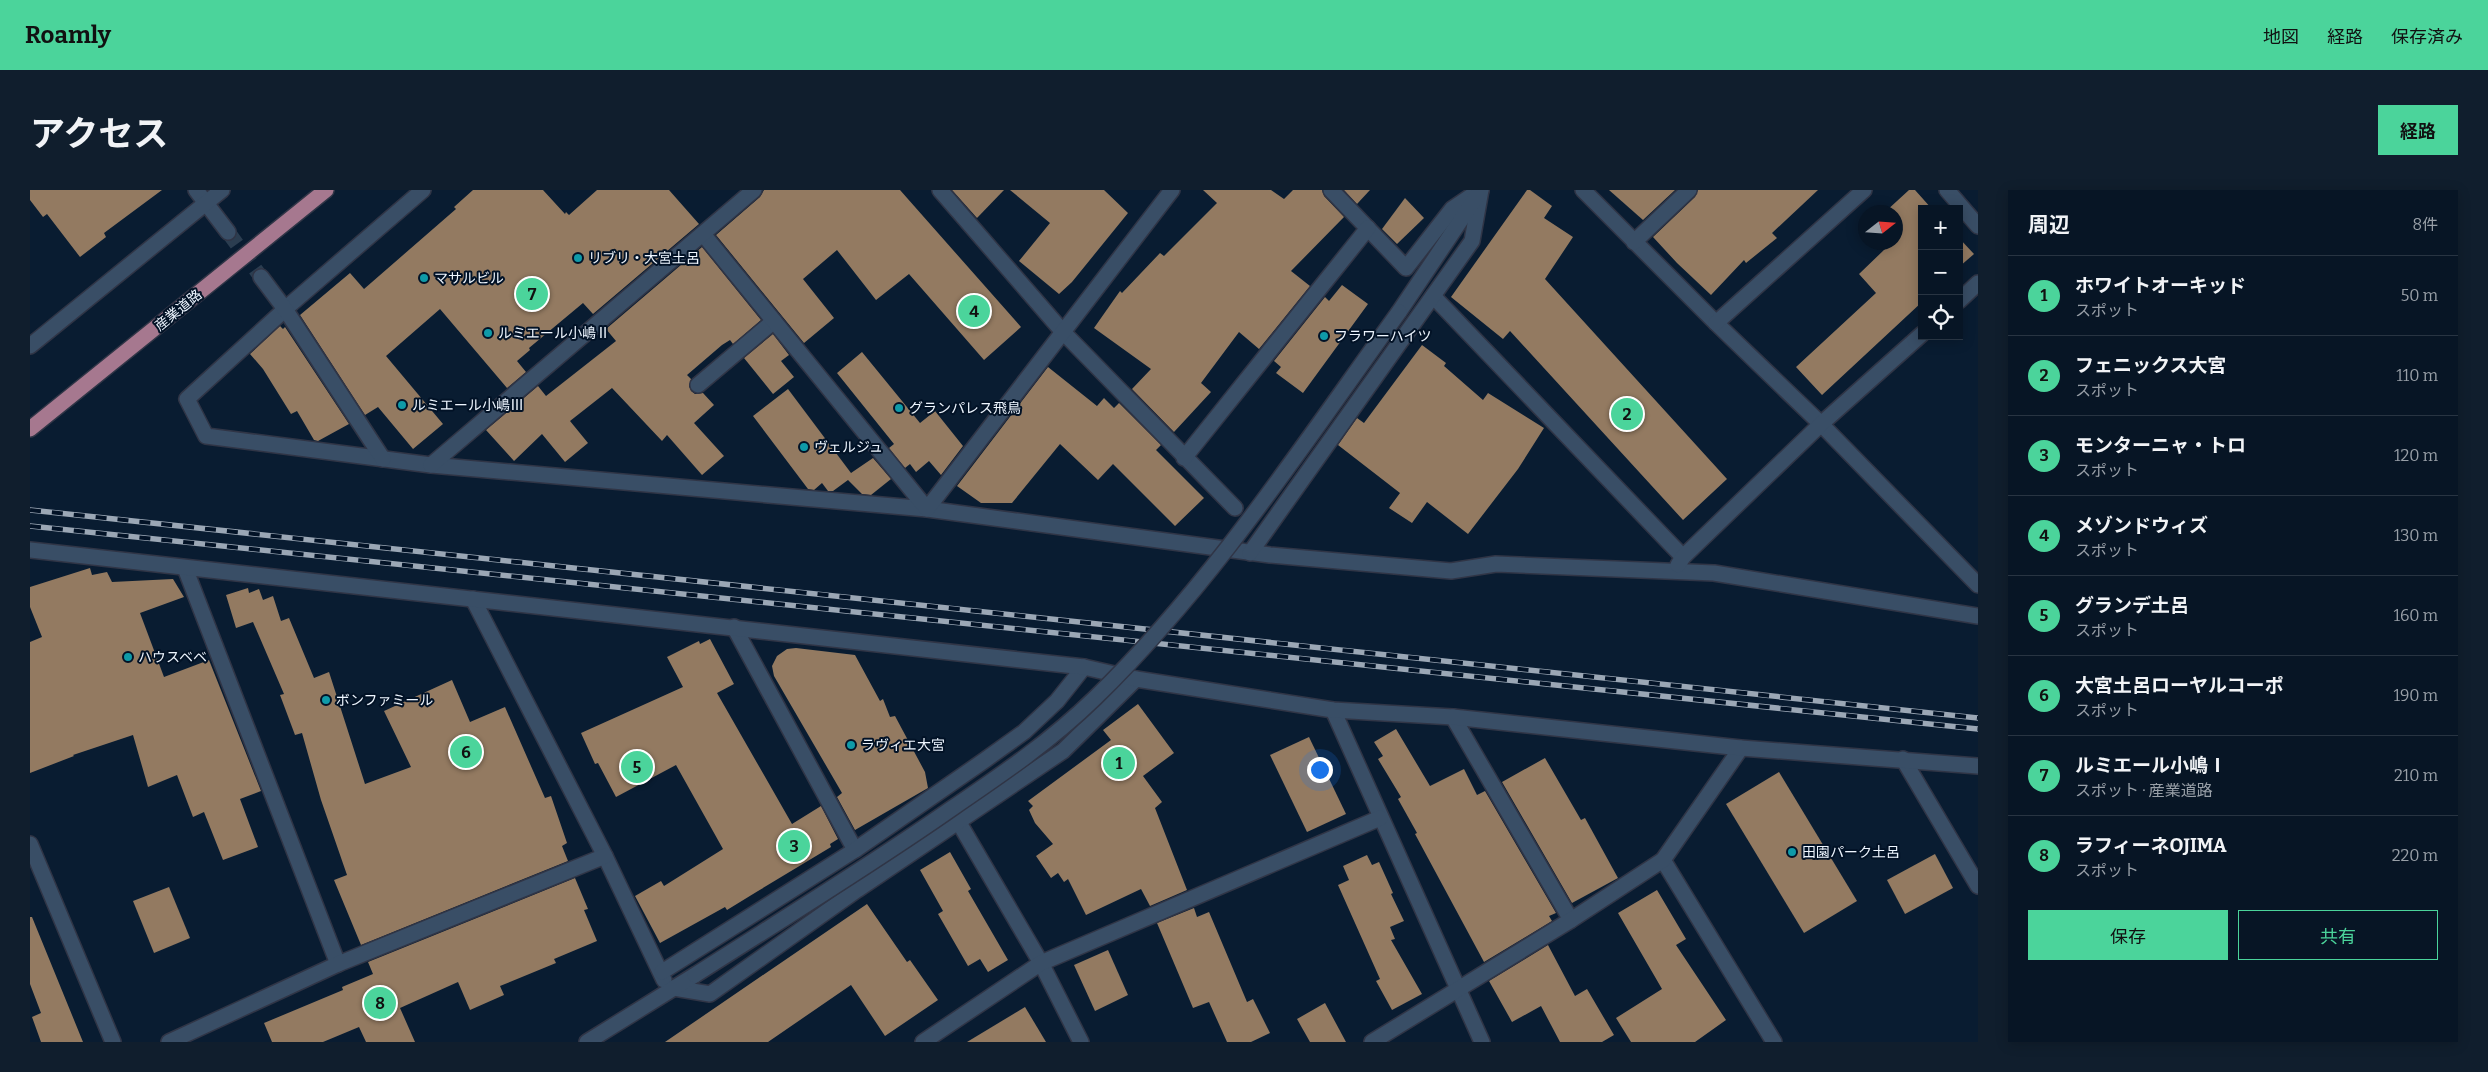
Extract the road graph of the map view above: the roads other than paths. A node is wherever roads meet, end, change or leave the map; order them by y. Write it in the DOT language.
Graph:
graph roads {
  1 [pos="196,190"];
  2 [pos="222,190"];
  3 [pos="326,190"];
  4 [pos="423,190"];
  5 [pos="754,190"];
  6 [pos="940,190"];
  7 [pos="1172,190"];
  8 [pos="1331,190"];
  9 [pos="1481,190"];
  10 [pos="1583,190"];
  11 [pos="1689,190"];
  12 [pos="1864,190"];
  13 [pos="1947,190"];
  14 [pos="206,203"];
  15 [pos="1978,226"];
  16 [pos="1368,228"];
  17 [pos="228,232"];
  18 [pos="703,234"];
  19 [pos="1634,242"];
  20 [pos="261,276"];
  21 [pos="1433,296"];
  22 [pos="285,309"];
  23 [pos="774,321"];
  24 [pos="1716,323"];
  25 [pos="1063,332"];
  26 [pos="1918,338"];
  27 [pos="30,346"];
  28 [pos="698,385"];
  29 [pos="1821,424"];
  30 [pos="30,429"];
  31 [pos="1184,458"];
  32 [pos="383,459"];
  33 [pos="431,465"];
  34 [pos="1236,508"];
  35 [pos="927,509"];
  36 [pos="30,550"];
  37 [pos="1250,553"];
  38 [pos="1682,557"];
  39 [pos="186,568"];
  40 [pos="1675,572"];
  41 [pos="1978,585"];
  42 [pos="473,599"];
  43 [pos="1978,616"];
  44 [pos="734,628"];
  45 [pos="1084,667"];
  46 [pos="1136,679"];
  47 [pos="1333,710"];
  48 [pos="1453,717"];
  49 [pos="1741,748"];
  50 [pos="1903,758"];
  51 [pos="1978,766"];
  52 [pos="1380,818"];
  53 [pos="958,821"];
  54 [pos="30,844"];
  55 [pos="855,850"];
  56 [pos="605,856"];
  57 [pos="1663,860"];
  58 [pos="1978,886"];
  59 [pos="1571,920"];
  60 [pos="338,964"];
  61 [pos="1041,964"];
  62 [pos="662,972"];
  63 [pos="1458,989"];
  64 [pos="671,991"];
  65 [pos="113,1042"];
  66 [pos="169,1042"];
  67 [pos="587,1042"];
  68 [pos="923,1042"];
  69 [pos="1081,1042"];
  70 [pos="1372,1042"];
  71 [pos="1482,1042"];
  72 [pos="1774,1042"];
  1 -- 14 [label="street"];
  2 -- 14 [label="street"];
  3 -- 30 [label="main road, 産業道路"];
  4 -- 22 [label="street"];
  5 -- 18 [label="street"];
  6 -- 25 [label="street"];
  7 -- 25 [label="street"];
  8 -- 16 [label="street"];
  9 -- 16 [label="street"];
  9 -- 21 [label="street"];
  9 -- 64 [label="street, bridge"];
  10 -- 19 [label="street"];
  11 -- 19 [label="street"];
  12 -- 24 [label="street"];
  13 -- 15 [label="street"];
  14 -- 17 [label="street"];
  14 -- 27 [label="street"];
  16 -- 31 [label="street"];
  18 -- 23 [label="street"];
  18 -- 33 [label="street"];
  19 -- 24 [label="street"];
  20 -- 22 [label="street"];
  21 -- 37 [label="street"];
  21 -- 38 [label="street"];
  22 -- 32 [label="street"];
  22 -- 32 [label="street"];
  23 -- 28 [label="street"];
  23 -- 35 [label="street"];
  24 -- 29 [label="street"];
  25 -- 31 [label="street"];
  25 -- 35 [label="street"];
  26 -- 29 [label="street"];
  29 -- 38 [label="street"];
  29 -- 41 [label="street"];
  31 -- 34 [label="street"];
  32 -- 33 [label="street"];
  33 -- 35 [label="street"];
  35 -- 37 [label="street"];
  36 -- 39 [label="street"];
  37 -- 40 [label="street"];
  38 -- 40 [label="street"];
  39 -- 42 [label="street"];
  39 -- 60 [label="street"];
  40 -- 43 [label="street"];
  42 -- 44 [label="street"];
  42 -- 56 [label="street"];
  44 -- 45 [label="street"];
  44 -- 55 [label="street"];
  45 -- 46 [label="street"];
  45 -- 55 [label="street"];
  46 -- 47 [label="street"];
  46 -- 53 [label="street"];
  47 -- 48 [label="street"];
  47 -- 52 [label="street"];
  48 -- 49 [label="street"];
  48 -- 59 [label="street"];
  49 -- 50 [label="street"];
  49 -- 57 [label="street"];
  50 -- 51 [label="street"];
  50 -- 58 [label="street"];
  52 -- 61 [label="street"];
  52 -- 63 [label="street"];
  53 -- 61 [label="street"];
  53 -- 64 [label="street"];
  54 -- 65 [label="street"];
  55 -- 62 [label="street"];
  56 -- 60 [label="street"];
  56 -- 62 [label="street"];
  57 -- 59 [label="street"];
  57 -- 72 [label="street"];
  59 -- 63 [label="street"];
  60 -- 66 [label="street"];
  61 -- 68 [label="street"];
  61 -- 69 [label="street"];
  62 -- 64 [label="street"];
  63 -- 70 [label="street"];
  63 -- 71 [label="street"];
  64 -- 67 [label="street"];
}
